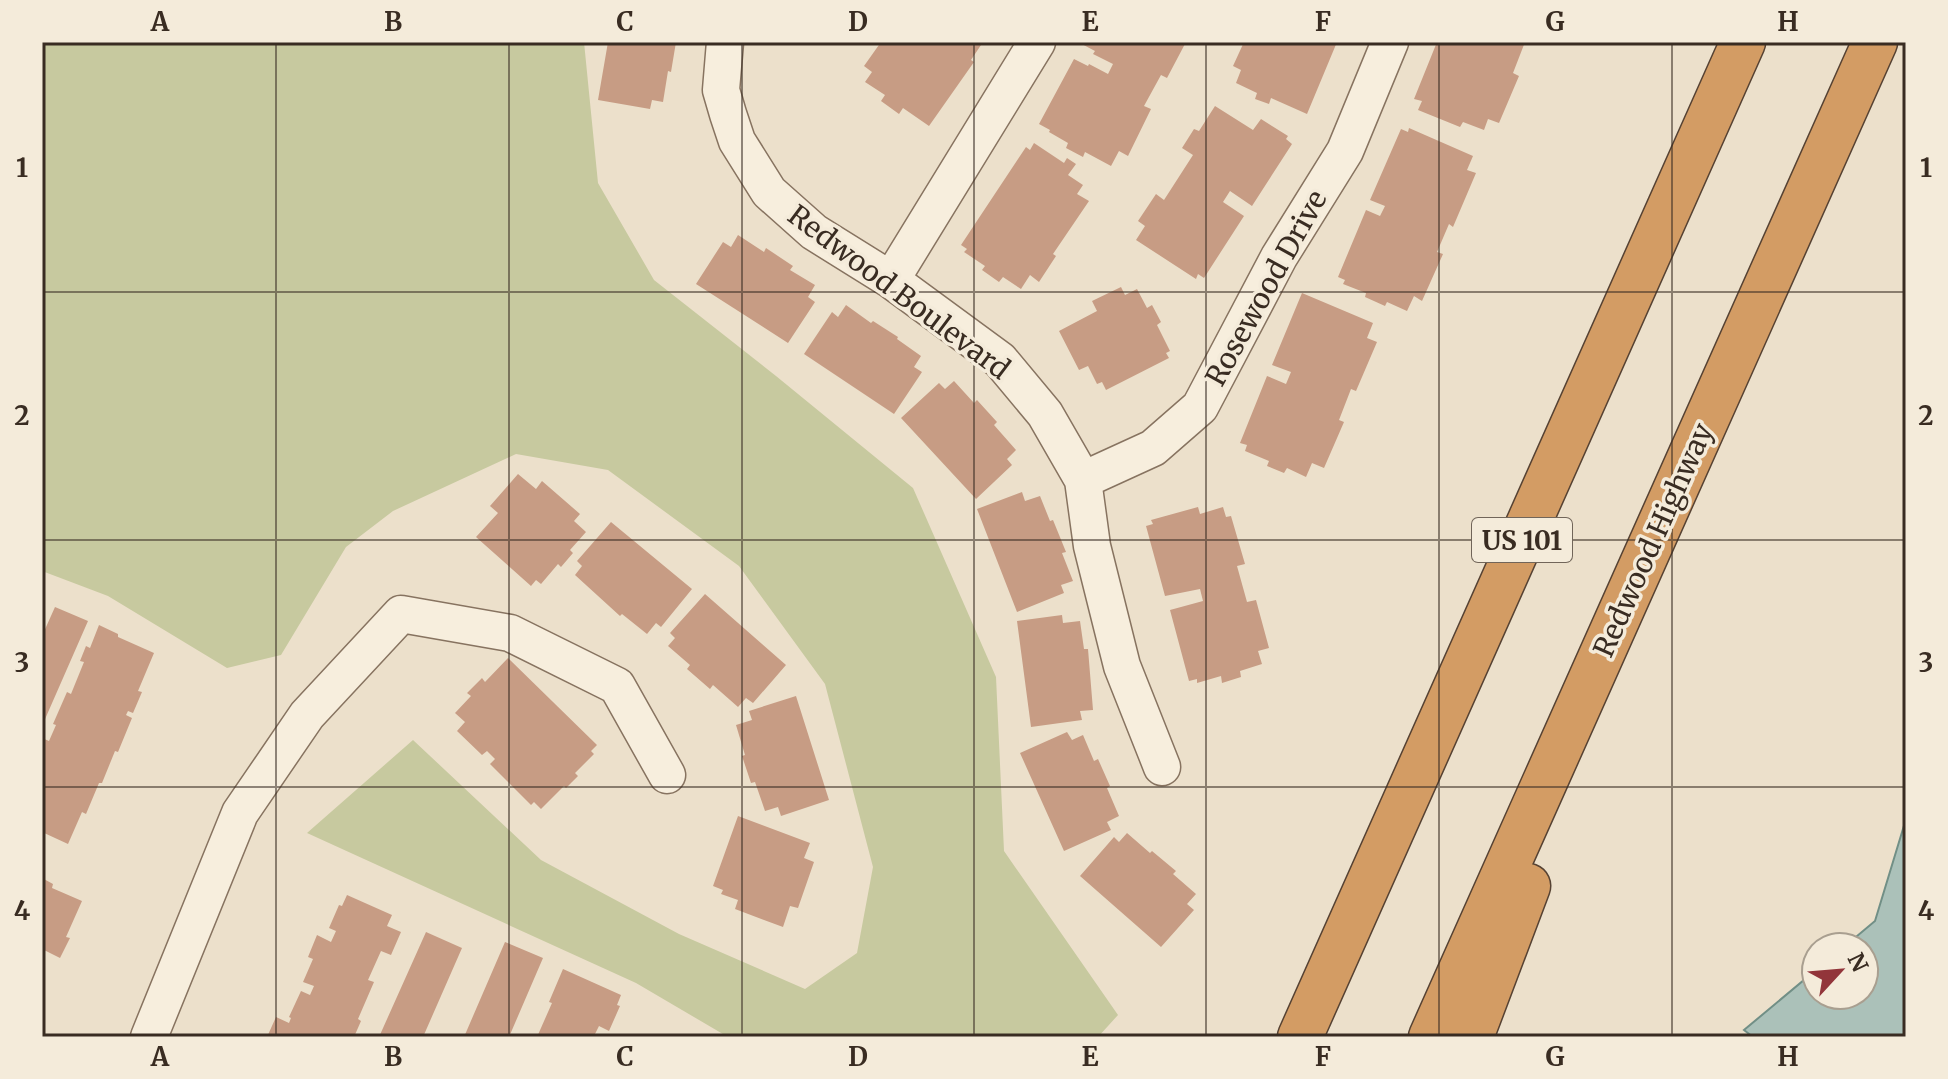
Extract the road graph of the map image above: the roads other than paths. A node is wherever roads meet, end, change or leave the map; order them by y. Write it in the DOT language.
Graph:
graph roads {
  1 [pos="725,42"];
  2 [pos="1037,42"];
  3 [pos="1390,42"];
  4 [pos="1743,42"];
  5 [pos="1875,42"];
  6 [pos="891,280"];
  7 [pos="1694,447"];
  8 [pos="1083,480"];
  9 [pos="1162,767"];
  10 [pos="667,775"];
  11 [pos="149,1037"];
  12 [pos="1300,1037"];
  13 [pos="1431,1037"];
  14 [pos="1471,1037"];
  1 -- 6 [label="street, Redwood Boulevard"];
  2 -- 6 [label="street"];
  3 -- 8 [label="street, Rosewood Drive"];
  4 -- 12 [label="highway, US 101"];
  5 -- 7 [label="highway, Redwood Highway"];
  6 -- 8 [label="street, Redwood Boulevard"];
  7 -- 13 [label="highway, Redwood Highway"];
  7 -- 14 [label="highway"];
  8 -- 9 [label="street, Redwood Boulevard"];
  10 -- 11 [label="street"];
}
